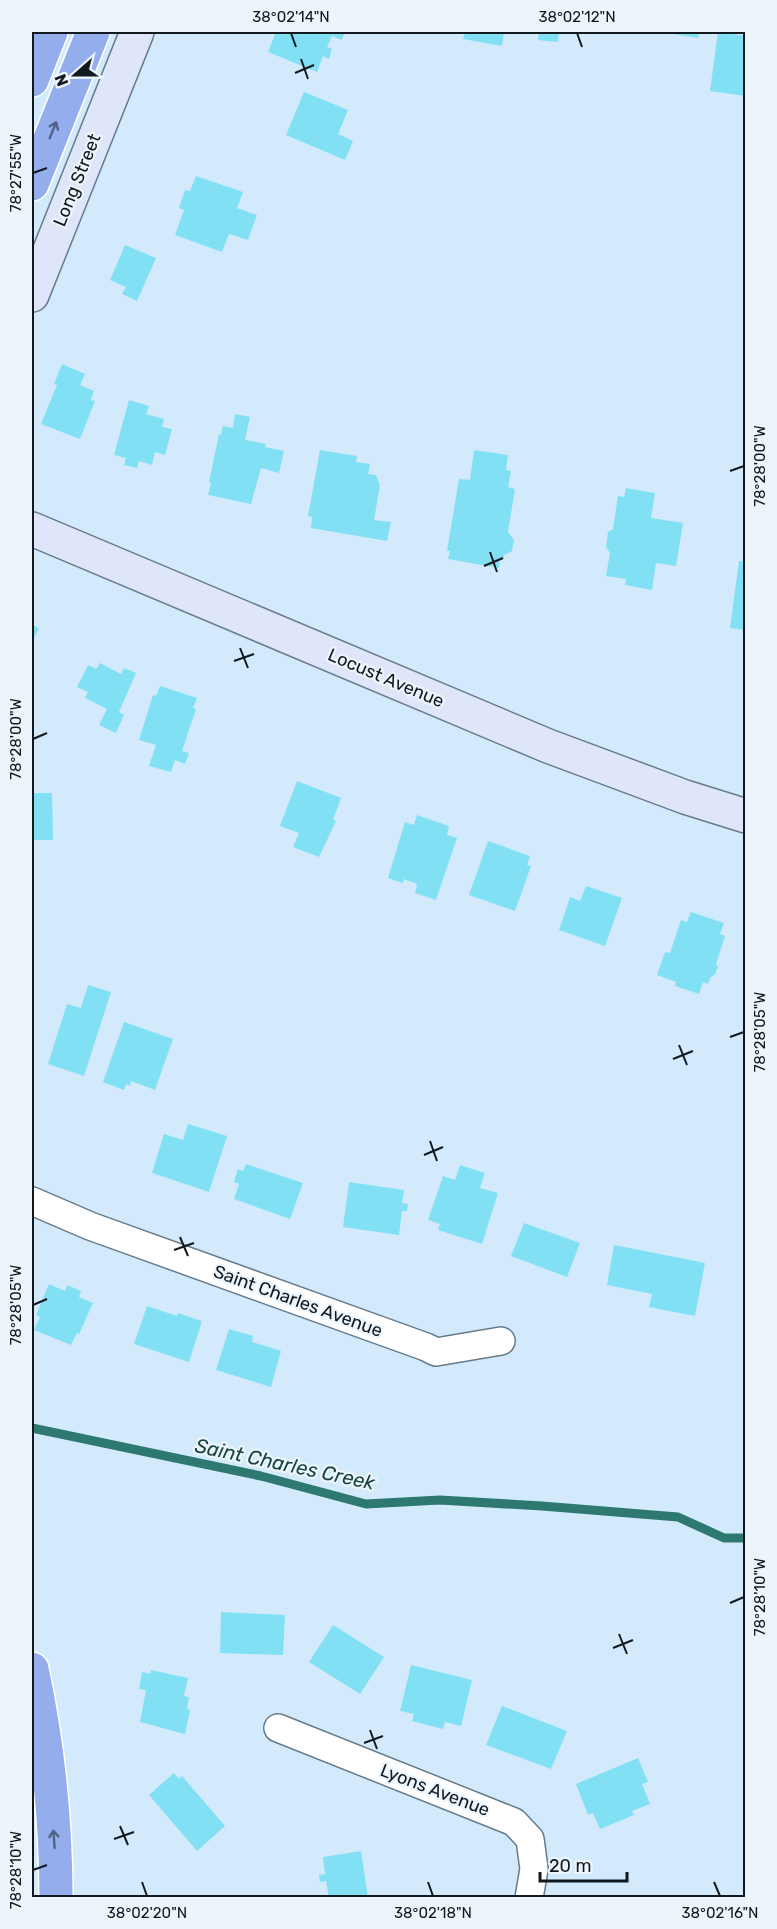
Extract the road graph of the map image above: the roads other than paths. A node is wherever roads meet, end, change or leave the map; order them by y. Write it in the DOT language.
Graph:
graph roads {
  1 [pos="51,32"];
  2 [pos="93,32"];
  3 [pos="137,32"];
  4 [pos="32,80"];
  5 [pos="32,184"];
  6 [pos="32,295"];
  7 [pos="32,529"];
  8 [pos="746,816"];
  9 [pos="32,1201"];
  10 [pos="501,1341"];
  11 [pos="32,1669"];
  12 [pos="278,1728"];
  13 [pos="56,1898"];
  14 [pos="529,1898"];
  1 -- 4 [label="highway"];
  5 -- 2 [label="highway, one-way"];
  3 -- 6 [label="street, Long Street"];
  7 -- 8 [label="street, Locust Avenue"];
  9 -- 10 [label="street, Saint Charles Avenue"];
  13 -- 11 [label="highway, one-way"];
  12 -- 14 [label="street, Lyons Avenue"];
}
